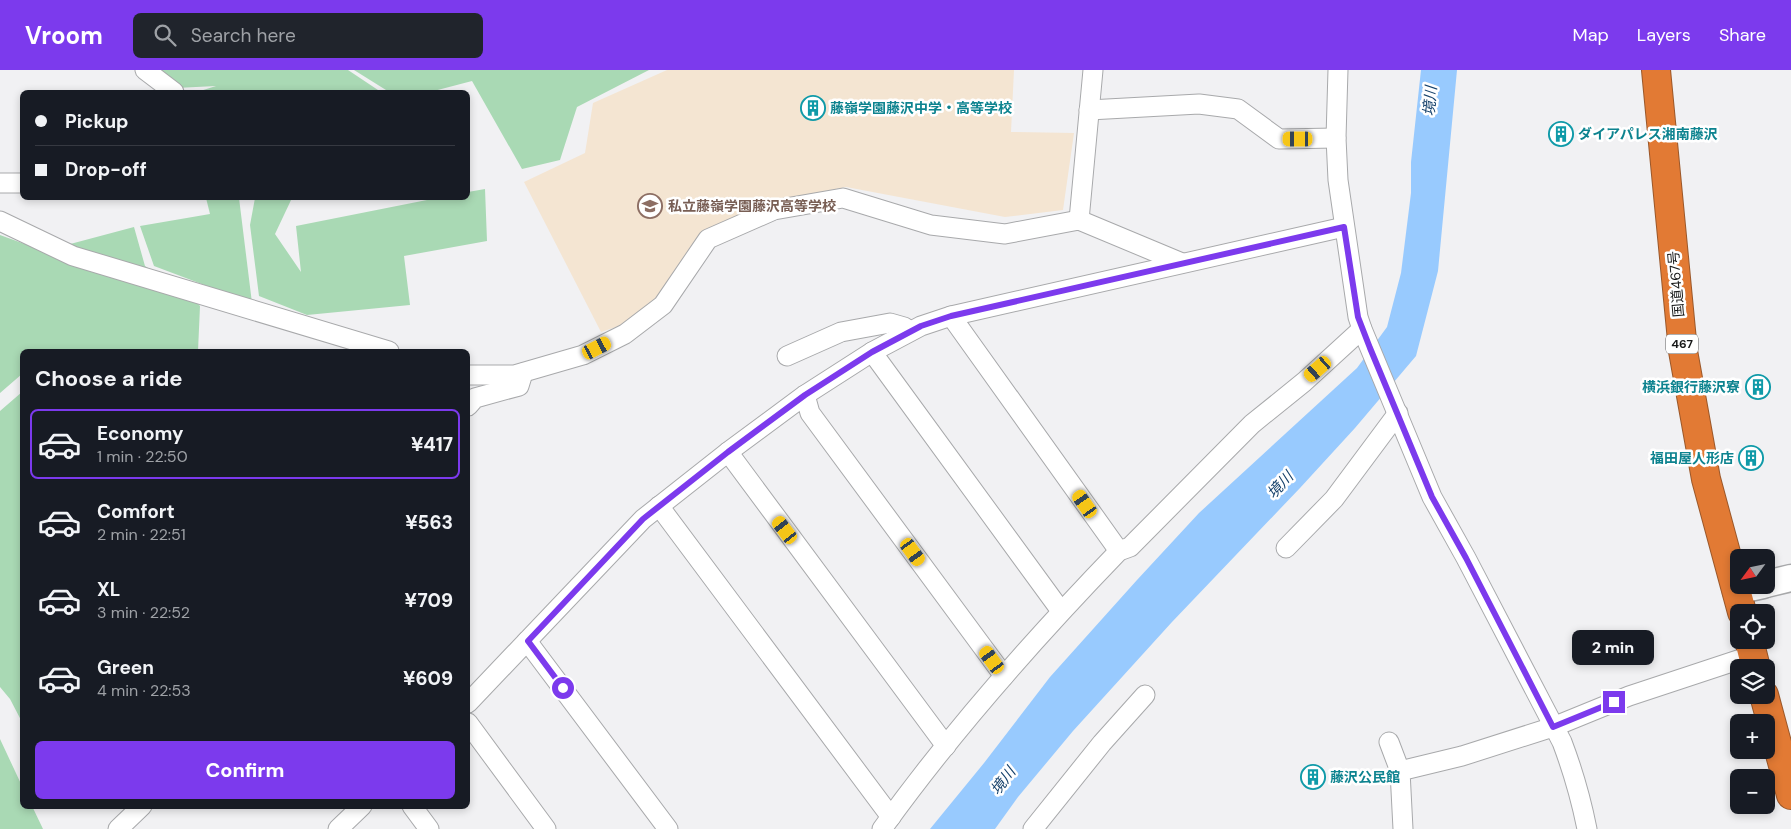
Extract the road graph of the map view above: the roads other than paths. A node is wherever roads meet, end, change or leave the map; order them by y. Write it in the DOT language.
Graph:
graph roads {
  1 [pos="145,70"];
  2 [pos="1093,70"];
  3 [pos="1338,70"];
  4 [pos="1656,70"];
  5 [pos="171,90"];
  6 [pos="1089,110"];
  7 [pos="1336,138"];
  8 [pos="0,183"];
  9 [pos="20,183"];
  10 [pos="1079,220"];
  11 [pos="0,221"];
  12 [pos="1344,227"];
  13 [pos="1182,263"];
  14 [pos="951,316"];
  15 [pos="1362,330"];
  16 [pos="910,331"];
  17 [pos="382,349"];
  18 [pos="872,352"];
  19 [pos="787,356"];
  20 [pos="523,373"];
  21 [pos="470,375"];
  22 [pos="805,395"];
  23 [pos="470,404"];
  24 [pos="1395,408"];
  25 [pos="728,452"];
  26 [pos="659,506"];
  27 [pos="1286,548"];
  28 [pos="1119,551"];
  29 [pos="1791,578"];
  30 [pos="1775,582"];
  31 [pos="1750,594"];
  32 [pos="1739,602"];
  33 [pos="1061,611"];
  34 [pos="528,641"];
  35 [pos="1753,654"];
  36 [pos="1004,676"];
  37 [pos="1145,695"];
  38 [pos="470,701"];
  39 [pos="1766,704"];
  40 [pos="470,726"];
  41 [pos="1553,727"];
  42 [pos="1389,742"];
  43 [pos="946,746"];
  44 [pos="1400,771"];
  45 [pos="1791,795"];
  46 [pos="139,809"];
  47 [pos="359,809"];
  48 [pos="414,809"];
  49 [pos="886,823"];
  50 [pos="118,829"];
  51 [pos="338,829"];
  52 [pos="429,829"];
  53 [pos="546,829"];
  54 [pos="668,829"];
  55 [pos="1033,829"];
  56 [pos="1403,829"];
  57 [pos="1587,829"];
  1 -- 5 [label="street"];
  2 -- 6 [label="street"];
  3 -- 7 [label="street"];
  4 -- 32 [label="highway, 国道467号 / 467"];
  6 -- 7 [label="street"];
  6 -- 10 [label="street"];
  7 -- 12 [label="street"];
  8 -- 9 [label="street"];
  10 -- 13 [label="street"];
  10 -- 20 [label="street"];
  11 -- 17 [label="street"];
  12 -- 13 [label="street"];
  12 -- 15 [label="street"];
  13 -- 14 [label="street"];
  14 -- 16 [label="street"];
  14 -- 28 [label="street"];
  15 -- 24 [label="street"];
  15 -- 28 [label="street"];
  16 -- 18 [label="street"];
  16 -- 19 [label="street"];
  18 -- 22 [label="street"];
  18 -- 33 [label="street"];
  20 -- 21 [label="street"];
  20 -- 23 [label="street"];
  22 -- 25 [label="street"];
  22 -- 36 [label="street"];
  24 -- 27 [label="street"];
  24 -- 41 [label="street"];
  25 -- 26 [label="street"];
  25 -- 43 [label="street"];
  26 -- 34 [label="street"];
  26 -- 49 [label="street"];
  28 -- 33 [label="street"];
  29 -- 30 [label="street"];
  31 -- 32 [label="street"];
  33 -- 36 [label="street"];
  34 -- 38 [label="street"];
  34 -- 54 [label="street"];
  35 -- 41 [label="street"];
  36 -- 43 [label="street"];
  37 -- 55 [label="street"];
  39 -- 45 [label="highway"];
  40 -- 53 [label="street"];
  41 -- 44 [label="street"];
  41 -- 57 [label="street"];
  42 -- 44 [label="street"];
  43 -- 49 [label="street"];
  44 -- 56 [label="street"];
  46 -- 50 [label="street"];
  47 -- 51 [label="street"];
  48 -- 52 [label="street"];
}
